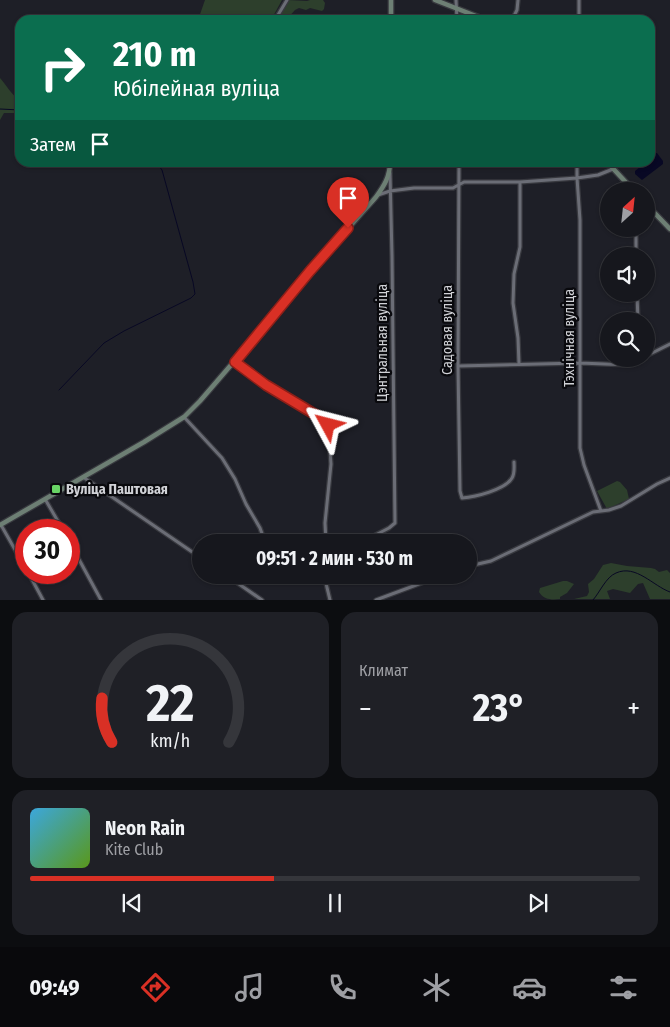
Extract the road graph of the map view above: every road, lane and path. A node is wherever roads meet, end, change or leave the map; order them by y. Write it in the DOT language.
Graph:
graph roads {
  1 [pos="287,0"];
  2 [pos="392,0"];
  3 [pos="435,0"];
  4 [pos="456,0"];
  5 [pos="518,0"];
  6 [pos="579,0"];
  7 [pos="457,9"];
  8 [pos="278,15"];
  9 [pos="391,15"];
  10 [pos="457,15"];
  11 [pos="473,15"];
  12 [pos="514,15"];
  13 [pos="579,15"];
  14 [pos="459,167"];
  15 [pos="577,167"];
  16 [pos="613,169"];
  17 [pos="390,170"];
  18 [pos="577,178"];
  19 [pos="520,182"];
  20 [pos="625,182"];
  21 [pos="459,184"];
  22 [pos="390,191"];
  23 [pos="376,196"];
  24 [pos="655,213"];
  25 [pos="670,229"];
  26 [pos="670,344"];
  27 [pos="655,352"];
  28 [pos="235,362"];
  29 [pos="580,363"];
  30 [pos="519,364"];
  31 [pos="600,364"];
  32 [pos="458,366"];
  33 [pos="184,417"];
  34 [pos="514,462"];
  35 [pos="83,477"];
  36 [pos="670,478"];
  37 [pos="45,499"];
  38 [pos="601,510"];
  39 [pos="57,519"];
  40 [pos="0,524"];
  41 [pos="262,534"];
  42 [pos="326,534"];
  43 [pos="377,534"];
  44 [pos="15,550"];
  45 [pos="192,552"];
  46 [pos="80,561"];
  47 [pos="477,564"];
  48 [pos="34,584"];
  49 [pos="239,584"];
  50 [pos="326,584"];
  51 [pos="419,584"];
  52 [pos="43,600"];
  53 [pos="101,600"];
  54 [pos="262,600"];
  55 [pos="330,600"];
  56 [pos="376,600"];
  1 -- 8 [label="street"];
  2 -- 9 [label="main road"];
  3 -- 7 [label="main road"];
  4 -- 7 [label="street"];
  5 -- 12 [label="street"];
  6 -- 13 [label="street"];
  7 -- 10 [label="street"];
  7 -- 11 [label="main road"];
  14 -- 21 [label="street, Садовая вуліца"];
  15 -- 18 [label="street, Тэхнічная вуліца"];
  16 -- 18 [label="street"];
  16 -- 20 [label="main road"];
  17 -- 22 [label="street, Цэнтральная вуліца"];
  17 -- 23 [label="main road"];
  18 -- 19 [label="street"];
  18 -- 29 [label="street, Тэхнічная вуліца"];
  19 -- 21 [label="street"];
  19 -- 30 [label="street"];
  21 -- 22 [label="street"];
  21 -- 32 [label="street, Садовая вуліца"];
  22 -- 23 [label="street"];
  22 -- 43 [label="street, Цэнтральная вуліца"];
  23 -- 28 [label="main road"];
  24 -- 25 [label="main road"];
  26 -- 27 [label="street"];
  28 -- 33 [label="main road"];
  28 -- 42 [label="street"];
  29 -- 30 [label="street"];
  29 -- 31 [label="street"];
  29 -- 38 [label="street, Тэхнічная вуліца"];
  30 -- 32 [label="street"];
  32 -- 34 [label="street, Садовая вуліца"];
  33 -- 35 [label="main road"];
  33 -- 41 [label="street"];
  35 -- 37 [label="main road"];
  35 -- 45 [label="street"];
  36 -- 38 [label="street"];
  37 -- 39 [label="street"];
  37 -- 40 [label="main road"];
  38 -- 47 [label="street"];
  40 -- 44 [label="street"];
  46 -- 53 [label="street"];
  48 -- 52 [label="street"];
  49 -- 54 [label="street"];
  50 -- 55 [label="street"];
  51 -- 56 [label="street"];
}
